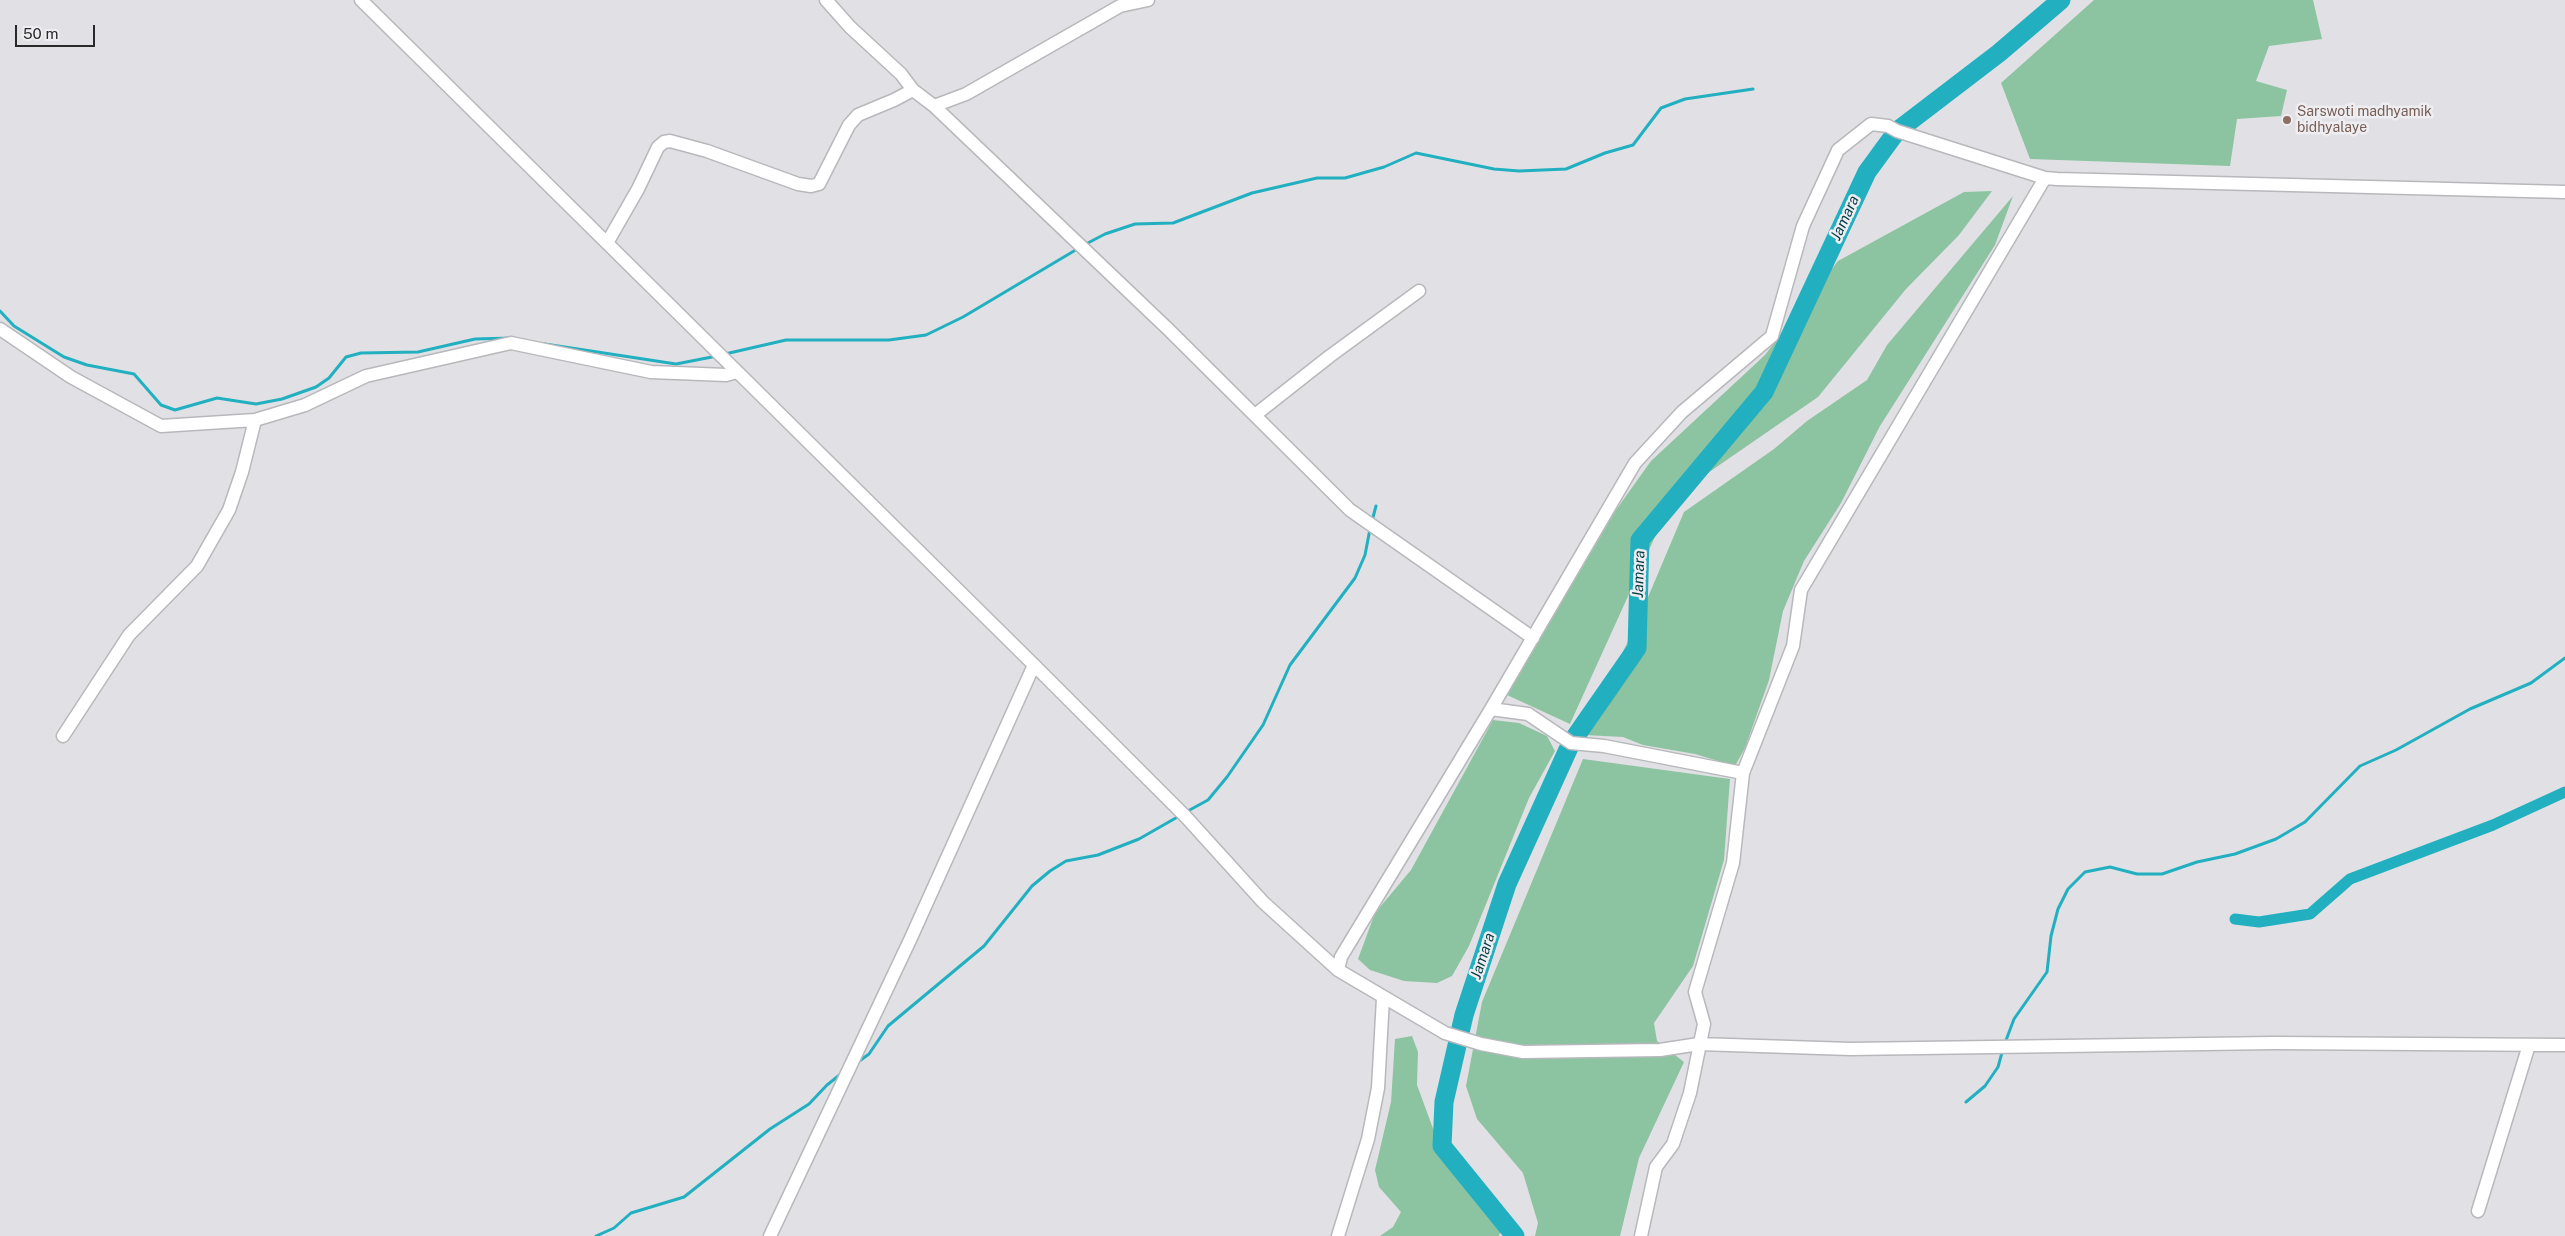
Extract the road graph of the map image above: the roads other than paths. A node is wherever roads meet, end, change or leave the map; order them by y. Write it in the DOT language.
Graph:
graph roads {
  1 [pos="362,0"];
  2 [pos="826,0"];
  3 [pos="1148,0"];
  4 [pos="913,90"];
  5 [pos="934,106"];
  6 [pos="2045,178"];
  7 [pos="2565,192"];
  8 [pos="607,243"];
  9 [pos="1419,291"];
  10 [pos="0,329"];
  11 [pos="738,372"];
  12 [pos="1255,415"];
  13 [pos="255,420"];
  14 [pos="1533,638"];
  15 [pos="1034,665"];
  16 [pos="1491,709"];
  17 [pos="63,736"];
  18 [pos="1743,773"];
  19 [pos="1338,970"];
  20 [pos="1383,998"];
  21 [pos="1699,1044"];
  22 [pos="2529,1045"];
  23 [pos="2565,1045"];
  24 [pos="2478,1211"];
  25 [pos="770,1236"];
  26 [pos="1338,1236"];
  27 [pos="1641,1236"];
  1 -- 8 [label="street"];
  2 -- 4 [label="street"];
  3 -- 5 [label="street"];
  4 -- 5 [label="street"];
  4 -- 8 [label="street"];
  5 -- 12 [label="street"];
  6 -- 7 [label="street"];
  6 -- 14 [label="street"];
  6 -- 18 [label="street"];
  8 -- 11 [label="street"];
  9 -- 12 [label="street"];
  10 -- 13 [label="street"];
  11 -- 13 [label="street"];
  11 -- 15 [label="street"];
  12 -- 14 [label="street"];
  13 -- 17 [label="street"];
  14 -- 16 [label="street"];
  15 -- 19 [label="street"];
  15 -- 25 [label="street"];
  16 -- 18 [label="street"];
  16 -- 19 [label="street"];
  18 -- 21 [label="street"];
  19 -- 20 [label="street"];
  20 -- 21 [label="street"];
  20 -- 26 [label="street"];
  21 -- 22 [label="street"];
  21 -- 27 [label="street"];
  22 -- 23 [label="street"];
  22 -- 24 [label="street"];
}
